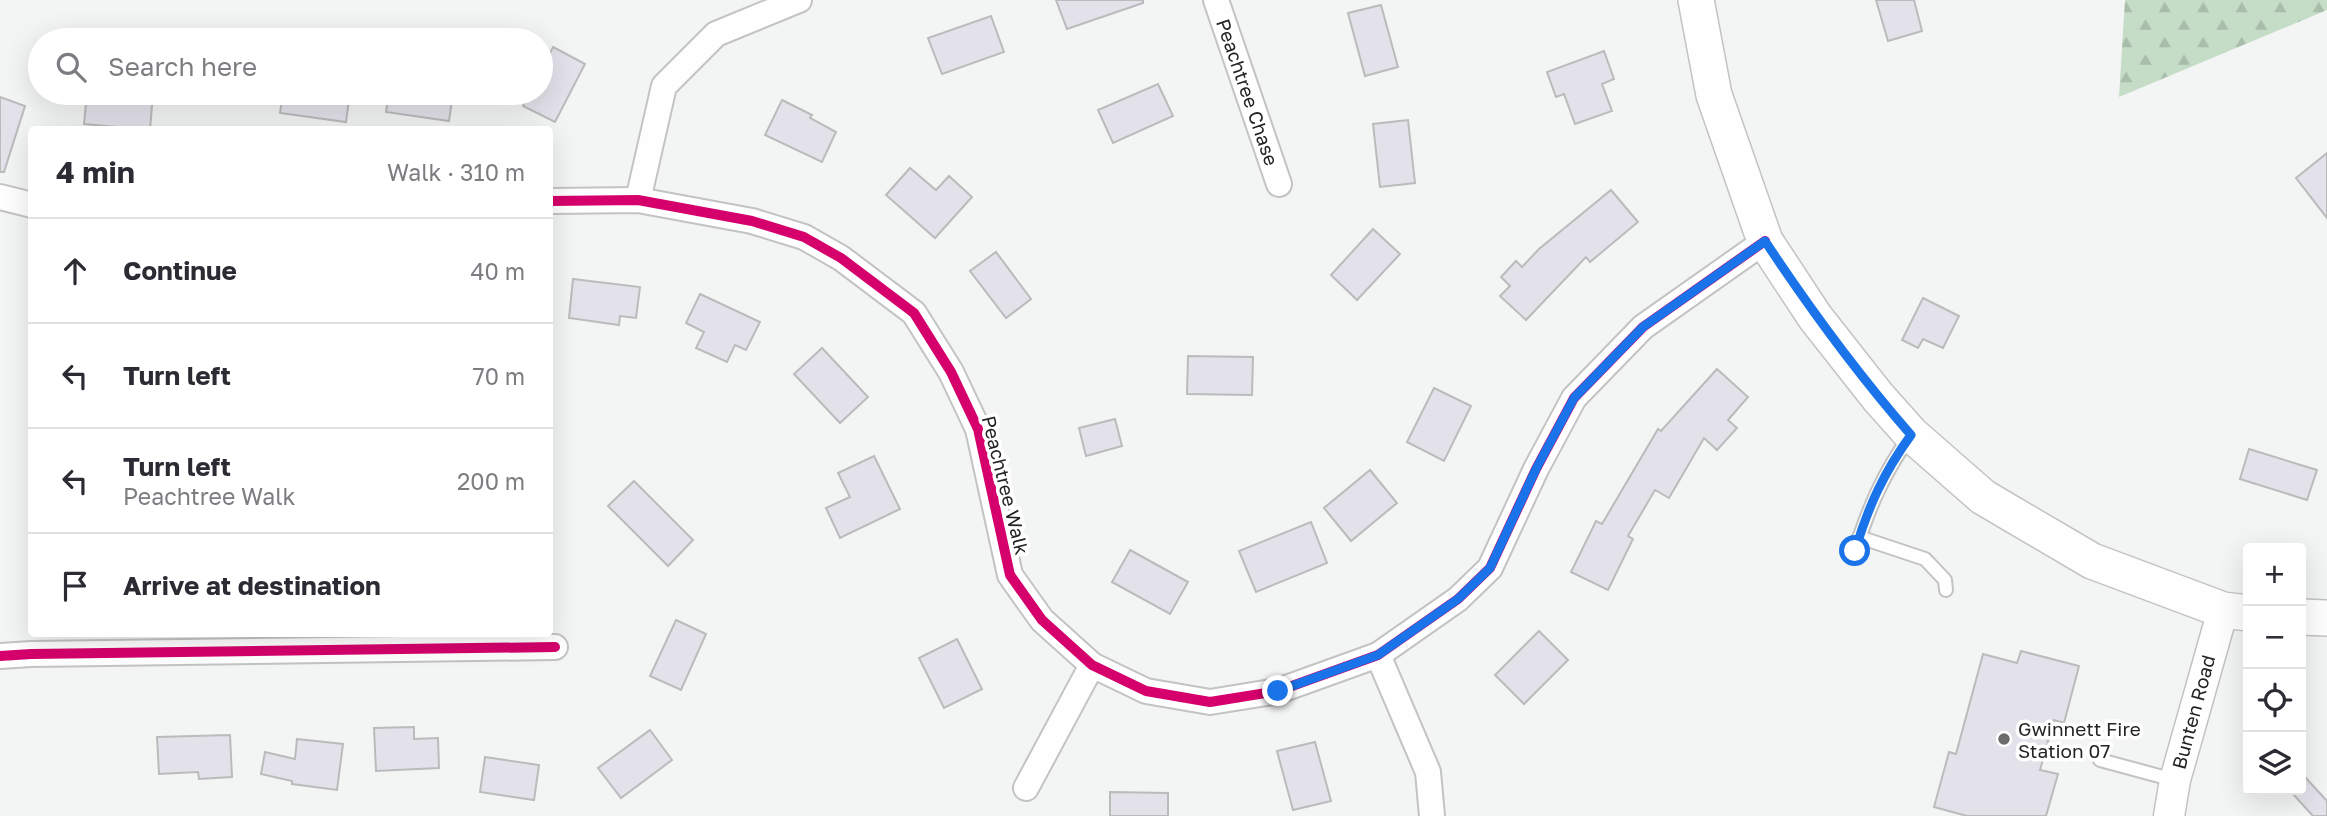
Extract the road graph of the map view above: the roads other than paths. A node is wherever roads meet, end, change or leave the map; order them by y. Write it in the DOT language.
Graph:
graph roads {
  1 [pos="799,0"];
  2 [pos="1216,0"];
  3 [pos="1696,0"];
  4 [pos="1279,184"];
  5 [pos="0,197"];
  6 [pos="638,200"];
  7 [pos="553,201"];
  8 [pos="28,204"];
  9 [pos="1765,241"];
  10 [pos="1911,435"];
  11 [pos="1859,537"];
  12 [pos="1855,551"];
  13 [pos="1946,590"];
  14 [pos="2236,612"];
  15 [pos="2306,617"];
  16 [pos="2327,618"];
  17 [pos="555,647"];
  18 [pos="1378,655"];
  19 [pos="0,656"];
  20 [pos="1091,665"];
  21 [pos="2100,760"];
  22 [pos="2175,780"];
  23 [pos="1026,788"];
  24 [pos="1433,816"];
  25 [pos="2169,816"];
  1 -- 6 [label="street"];
  2 -- 4 [label="street, Peachtree Chase"];
  3 -- 9 [label="main road"];
  5 -- 8 [label="street"];
  6 -- 7 [label="street, Peachtree Walk"];
  6 -- 20 [label="street, Peachtree Walk"];
  9 -- 10 [label="main road"];
  9 -- 18 [label="street, Peachtree Walk"];
  10 -- 11 [label="lane"];
  10 -- 14 [label="main road"];
  11 -- 12 [label="lane"];
  11 -- 13 [label="lane"];
  14 -- 22 [label="street, Bunten Road"];
  15 -- 16 [label="main road"];
  17 -- 19 [label="street"];
  18 -- 20 [label="street, Peachtree Walk"];
  18 -- 24 [label="street"];
  20 -- 23 [label="street"];
  21 -- 22 [label="lane"];
  22 -- 25 [label="street, Bunten Road"];
}
